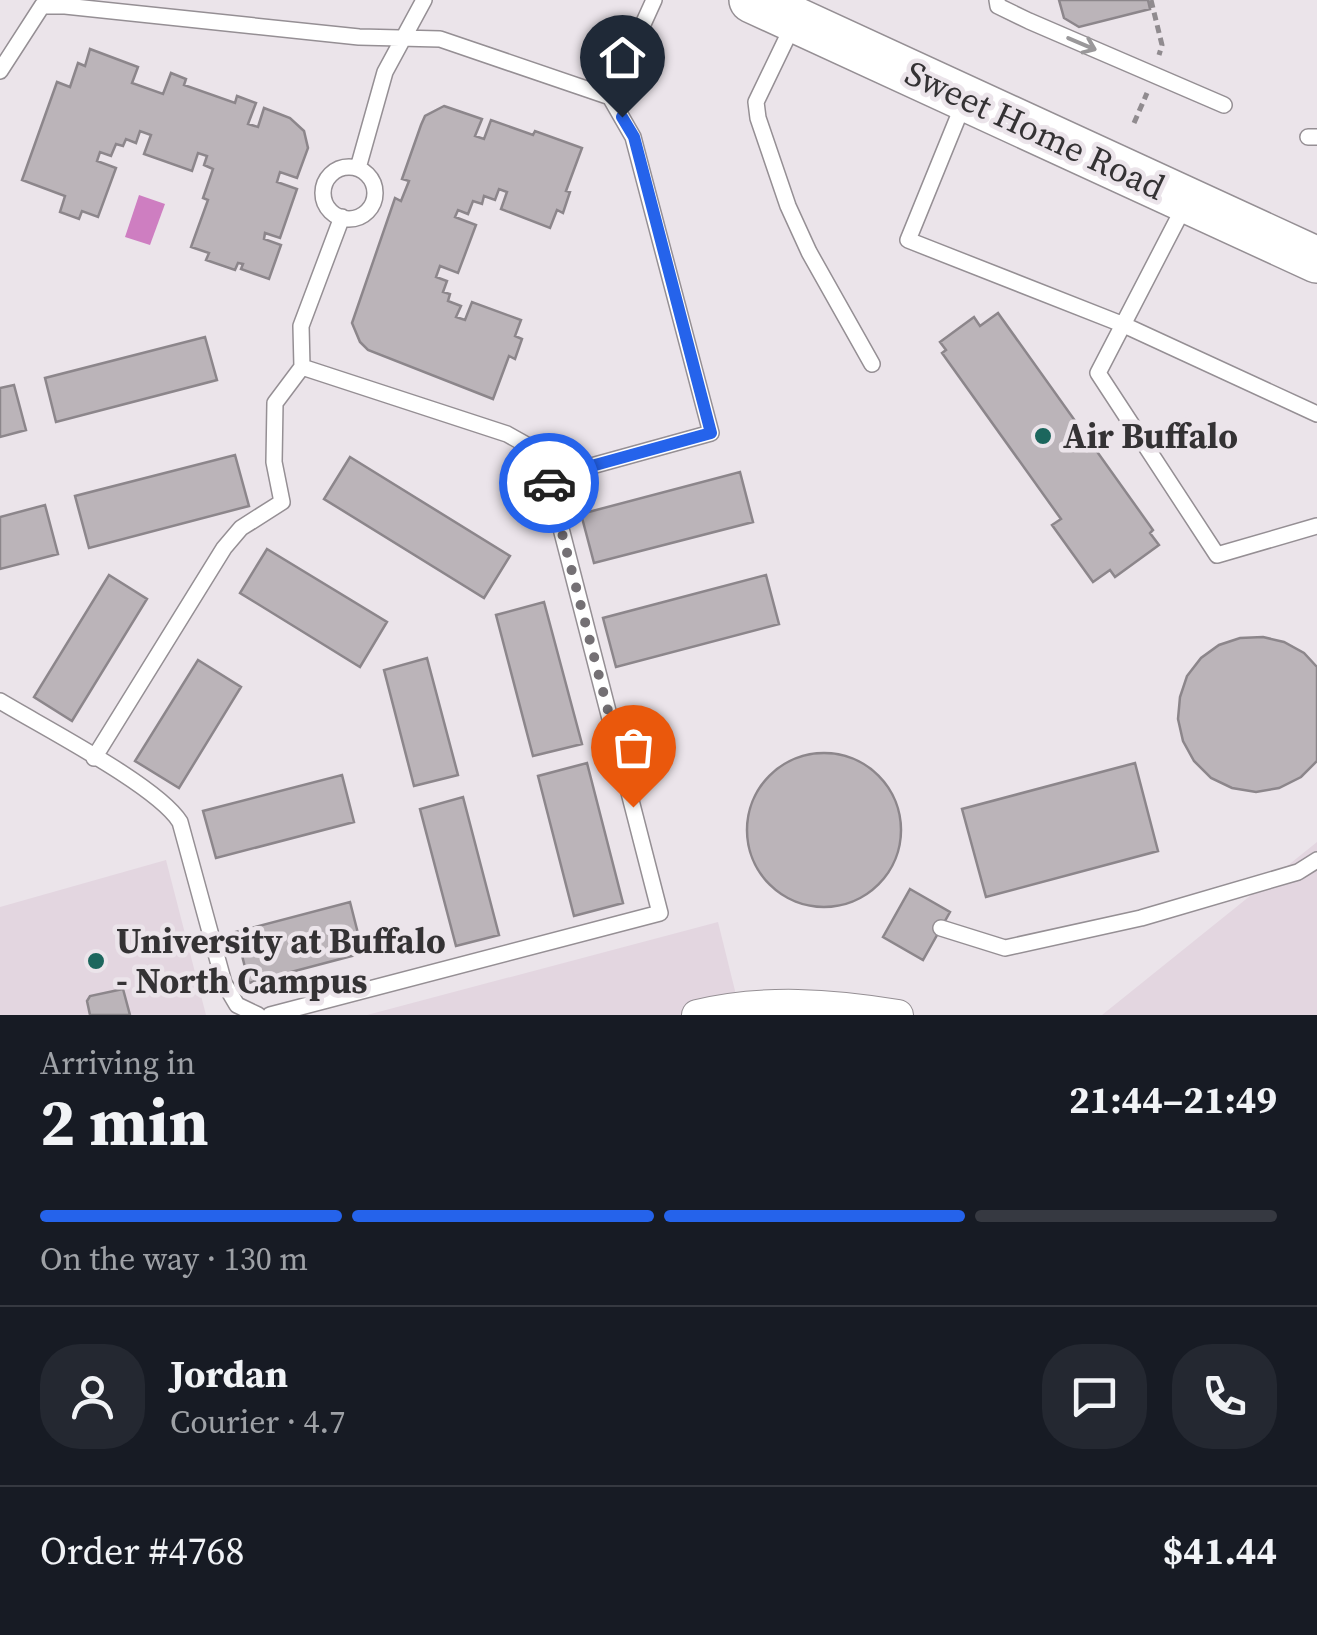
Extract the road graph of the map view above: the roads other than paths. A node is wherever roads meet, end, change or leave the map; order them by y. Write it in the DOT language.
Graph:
graph roads {
  1 [pos="424,0"];
  2 [pos="654,0"];
  3 [pos="752,0"];
  4 [pos="997,0"];
  5 [pos="796,20"];
  6 [pos="404,38"];
  7 [pos="0,71"];
  8 [pos="610,97"];
  9 [pos="966,97"];
  10 [pos="1224,105"];
  11 [pos="358,168"];
  12 [pos="1186,202"];
  13 [pos="342,218"];
  14 [pos="1317,260"];
  15 [pos="1124,325"];
  16 [pos="872,364"];
  17 [pos="302,368"];
  18 [pos="1317,414"];
  19 [pos="548,478"];
  20 [pos="1317,526"];
  21 [pos="0,702"];
  22 [pos="94,758"];
  23 [pos="1317,860"];
  24 [pos="940,928"];
  25 [pos="258,1015"];
  26 [pos="270,1015"];
  27 [pos="698,1015"];
  28 [pos="898,1015"];
  1 -- 6 [label="lane"];
  2 -- 8 [label="lane"];
  3 -- 5 [label="main road, Sweet Home Road"];
  4 -- 10 [label="lane, one-way"];
  5 -- 9 [label="main road, Sweet Home Road"];
  5 -- 16 [label="lane"];
  6 -- 7 [label="lane"];
  6 -- 8 [label="lane"];
  6 -- 11 [label="lane"];
  8 -- 19 [label="lane"];
  9 -- 12 [label="main road, Sweet Home Road"];
  9 -- 15 [label="lane"];
  11 -- 13 [label="lane"];
  11 -- 13 [label="lane"];
  12 -- 14 [label="main road, Sweet Home Road"];
  12 -- 15 [label="lane"];
  13 -- 17 [label="lane"];
  15 -- 18 [label="lane"];
  15 -- 20 [label="lane"];
  17 -- 19 [label="lane"];
  17 -- 22 [label="lane"];
  19 -- 26 [label="lane"];
  21 -- 22 [label="lane"];
  22 -- 25 [label="lane"];
  23 -- 24 [label="lane"];
  27 -- 28 [label="street"];
}
